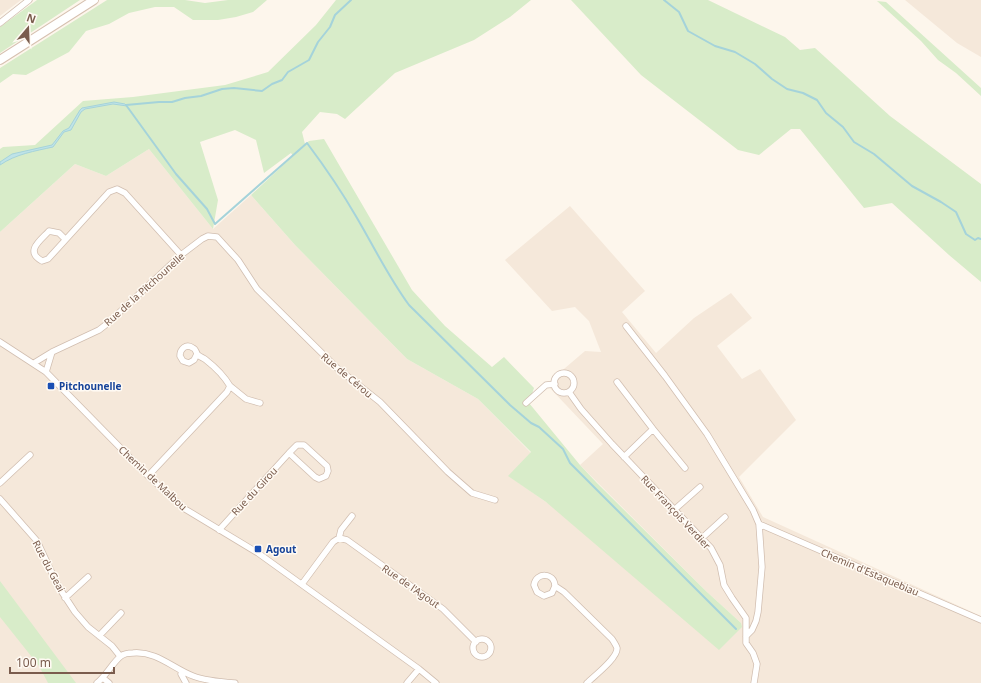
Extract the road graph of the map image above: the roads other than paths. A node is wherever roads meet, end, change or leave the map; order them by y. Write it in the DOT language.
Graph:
graph roads {
  1 [pos="29,0"];
  2 [pos="94,0"];
  3 [pos="0,23"];
  4 [pos="0,60"];
  5 [pos="212,236"];
  6 [pos="65,239"];
  7 [pos="182,255"];
  8 [pos="626,326"];
  9 [pos="0,342"];
  10 [pos="52,352"];
  11 [pos="197,354"];
  12 [pos="34,363"];
  13 [pos="46,372"];
  14 [pos="617,382"];
  15 [pos="555,384"];
  16 [pos="230,386"];
  17 [pos="569,392"];
  18 [pos="260,403"];
  19 [pos="526,403"];
  20 [pos="653,429"];
  21 [pos="289,453"];
  22 [pos="30,455"];
  23 [pos="624,457"];
  24 [pos="685,468"];
  25 [pos="148,476"];
  26 [pos="0,483"];
  27 [pos="700,487"];
  28 [pos="0,499"];
  29 [pos="495,500"];
  30 [pos="674,510"];
  31 [pos="352,516"];
  32 [pos="725,517"];
  33 [pos="759,524"];
  34 [pos="219,530"];
  35 [pos="339,538"];
  36 [pos="702,538"];
  37 [pos="88,577"];
  38 [pos="302,584"];
  39 [pos="555,586"];
  40 [pos="65,598"];
  41 [pos="121,613"];
  42 [pos="981,620"];
  43 [pos="99,636"];
  44 [pos="746,636"];
  45 [pos="476,642"];
  46 [pos="120,656"];
  47 [pos="419,669"];
  48 [pos="182,671"];
  49 [pos="103,678"];
  50 [pos="97,683"];
  51 [pos="109,683"];
  52 [pos="186,683"];
  53 [pos="235,683"];
  54 [pos="406,683"];
  55 [pos="436,683"];
  56 [pos="587,683"];
  57 [pos="754,683"];
  1 -- 3 [label="street"];
  2 -- 4 [label="main road"];
  5 -- 7 [label="street, Rue de la Pitchounelle"];
  5 -- 29 [label="street, Rue de Cérou"];
  6 -- 6 [label="street"];
  6 -- 7 [label="street"];
  7 -- 10 [label="street, Rue de la Pitchounelle"];
  8 -- 33 [label="street"];
  9 -- 12 [label="street, Chemin de Malbou"];
  10 -- 12 [label="street, Rue de la Pitchounelle"];
  10 -- 13 [label="street"];
  11 -- 16 [label="street"];
  12 -- 13 [label="street, Chemin de Malbou"];
  13 -- 25 [label="street, Chemin de Malbou"];
  14 -- 20 [label="street"];
  15 -- 17 [label="street"];
  15 -- 17 [label="street"];
  15 -- 19 [label="street"];
  16 -- 18 [label="street"];
  16 -- 25 [label="street"];
  17 -- 23 [label="street, Rue François Verdier"];
  20 -- 23 [label="street"];
  20 -- 24 [label="street"];
  21 -- 21 [label="street, Rue du Girou"];
  21 -- 34 [label="street, Rue du Girou"];
  22 -- 26 [label="street"];
  23 -- 30 [label="street, Rue François Verdier"];
  25 -- 34 [label="street, Chemin de Malbou"];
  27 -- 30 [label="street"];
  28 -- 40 [label="street, Rue du Geai"];
  30 -- 36 [label="street, Rue François Verdier"];
  31 -- 35 [label="street"];
  32 -- 36 [label="street"];
  33 -- 42 [label="street, Chemin d'Estaquebiau"];
  33 -- 44 [label="street"];
  34 -- 38 [label="street, Chemin de Malbou"];
  35 -- 38 [label="street"];
  35 -- 45 [label="street, Rue de l'Agout"];
  36 -- 44 [label="street, Rue François Verdier"];
  37 -- 40 [label="street, Rue du Geai"];
  38 -- 47 [label="street, Chemin de Malbou"];
  39 -- 56 [label="street"];
  40 -- 43 [label="street, Rue du Geai"];
  41 -- 43 [label="street"];
  43 -- 46 [label="street, Rue du Geai"];
  44 -- 57 [label="street, Rue François Verdier"];
  46 -- 48 [label="street"];
  46 -- 49 [label="street"];
  47 -- 54 [label="street"];
  47 -- 55 [label="street, Chemin de Malbou"];
  48 -- 52 [label="street"];
  48 -- 53 [label="street"];
  49 -- 50 [label="street"];
  49 -- 51 [label="street"];
}
